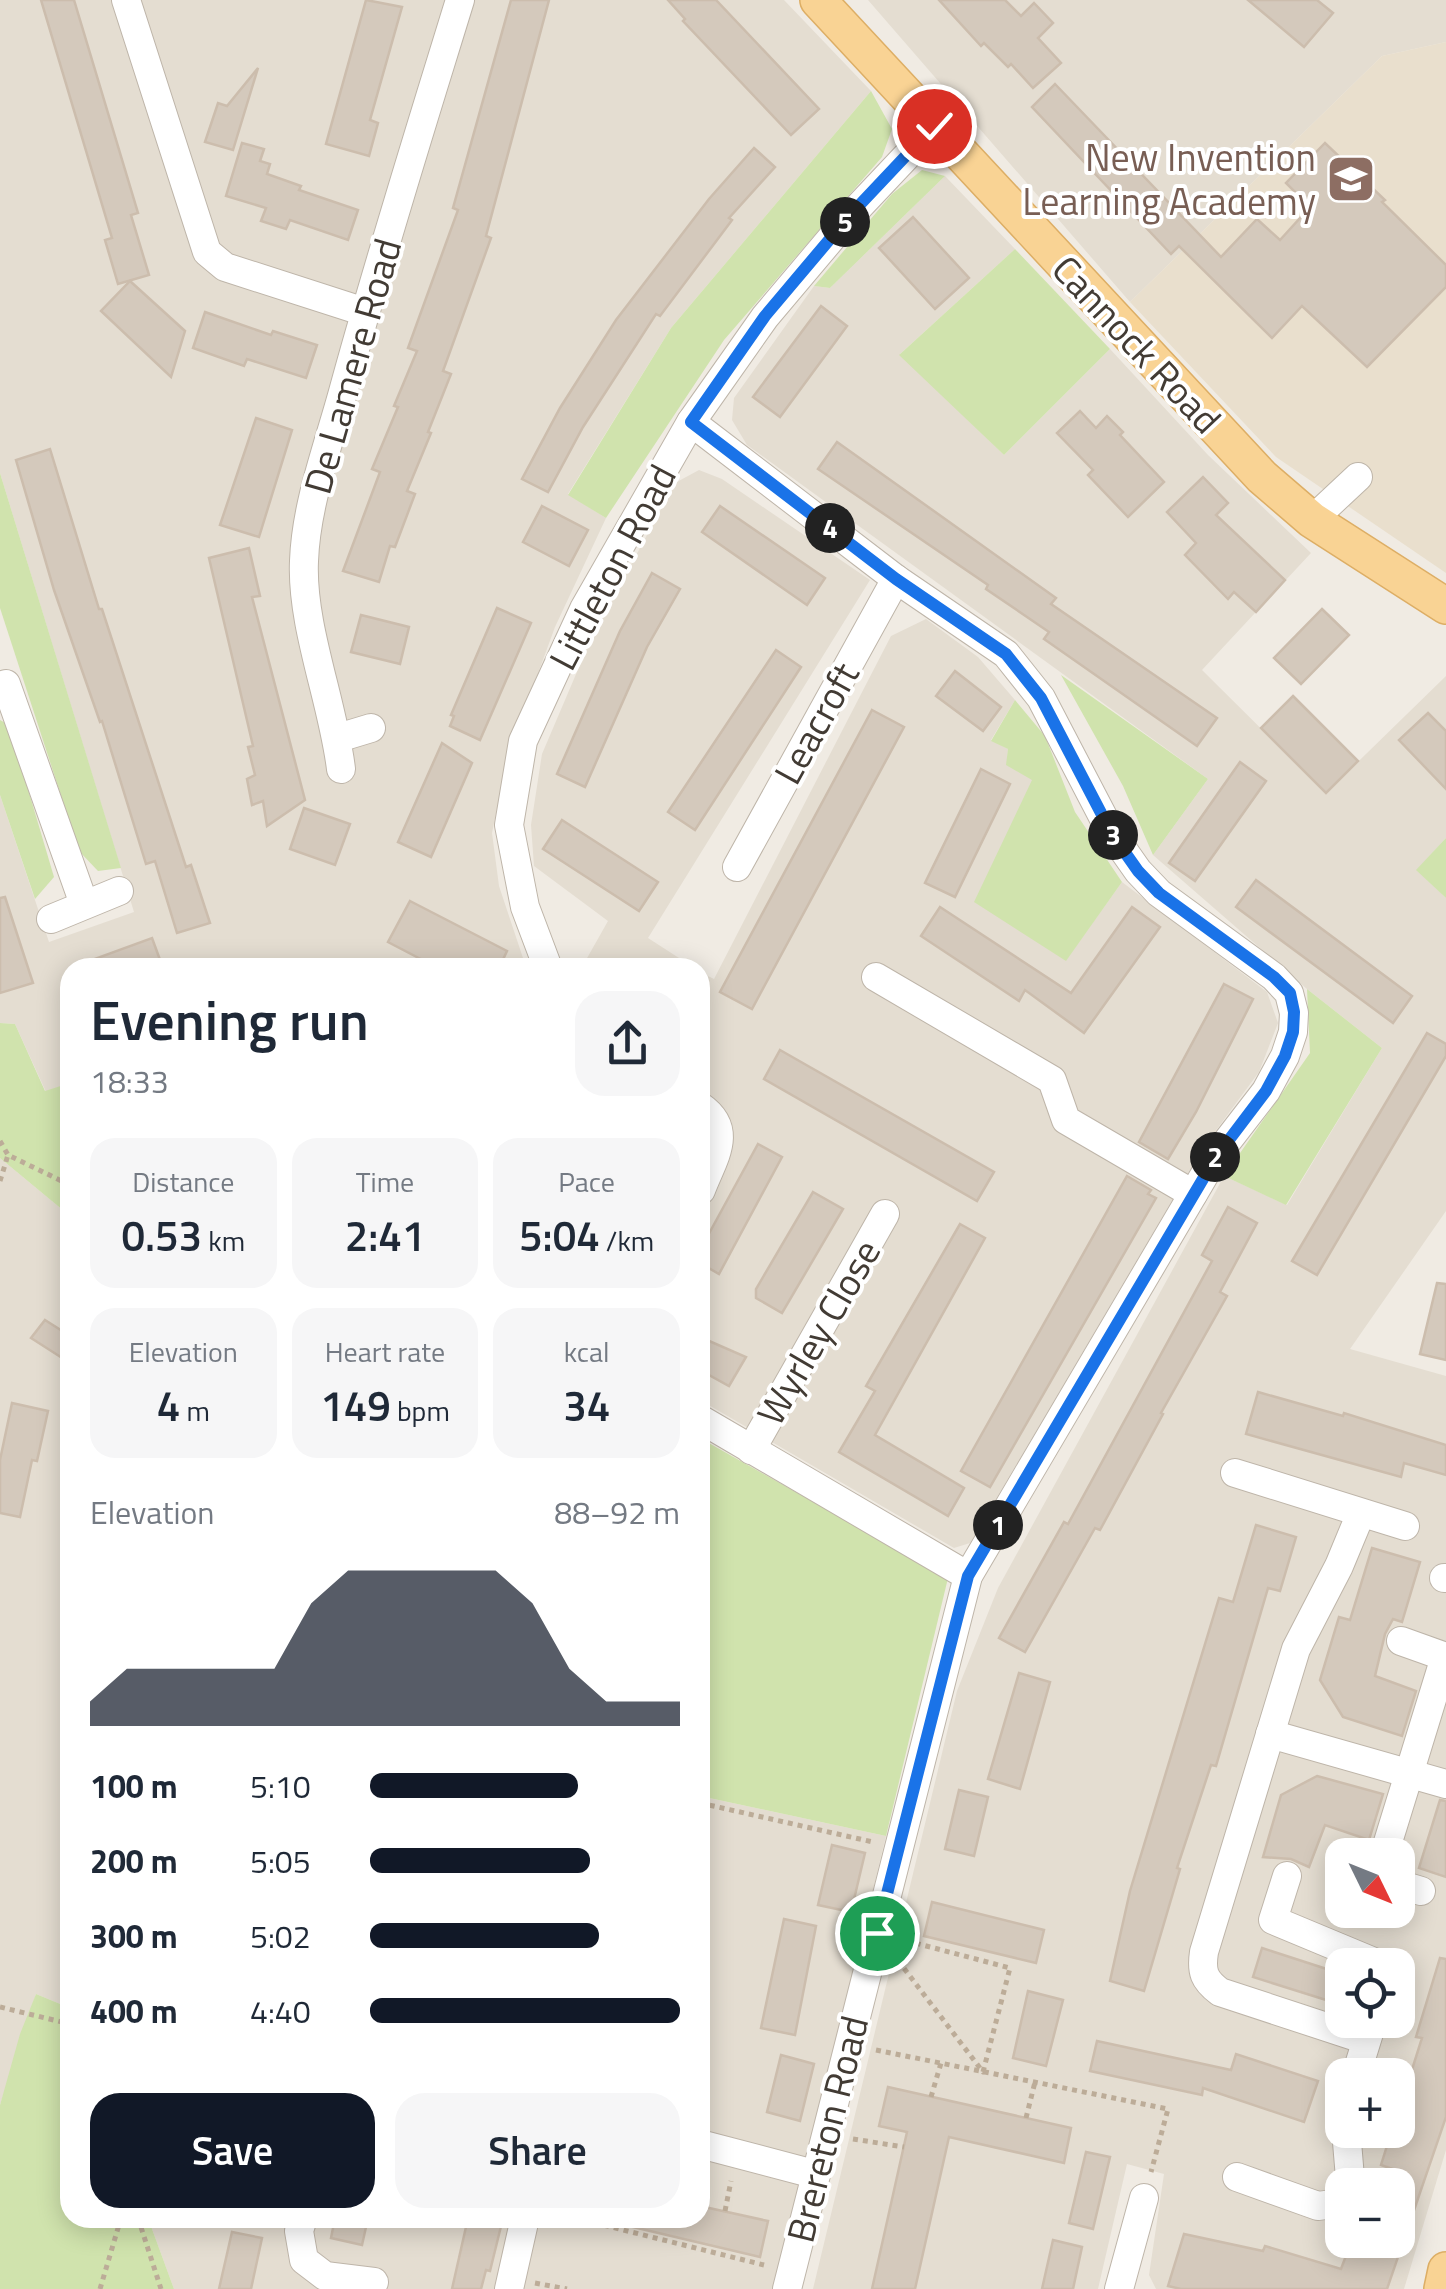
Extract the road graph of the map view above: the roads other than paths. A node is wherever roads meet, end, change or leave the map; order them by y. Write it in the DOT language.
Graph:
graph roads {
  1 [pos="126,0"];
  2 [pos="460,0"];
  3 [pos="818,0"];
  4 [pos="934,126"];
  5 [pos="365,312"];
  6 [pos="691,422"];
  7 [pos="1358,477"];
  8 [pos="1312,520"];
  9 [pos="896,579"];
  10 [pos="1446,606"];
  11 [pos="2,679"];
  12 [pos="371,728"];
  13 [pos="338,738"];
  14 [pos="341,769"];
  15 [pos="737,867"];
  16 [pos="119,891"];
  17 [pos="84,904"];
  18 [pos="51,918"];
  19 [pos="544,958"];
  20 [pos="876,977"];
  21 [pos="710,1112"];
  22 [pos="710,1165"];
  23 [pos="1194,1194"];
  24 [pos="885,1214"];
  25 [pos="710,1425"];
  26 [pos="751,1450"];
  27 [pos="1235,1473"];
  28 [pos="1362,1513"];
  29 [pos="1404,1526"];
  30 [pos="968,1576"];
  31 [pos="1401,1642"];
  32 [pos="1445,1657"];
  33 [pos="1270,1734"];
  34 [pos="1410,1773"];
  35 [pos="1446,1784"];
  36 [pos="1389,1838"];
  37 [pos="1287,1876"];
  38 [pos="1340,1948"];
  39 [pos="1325,2019"];
  40 [pos="710,2147"];
  41 [pos="814,2174"];
  42 [pos="1237,2177"];
  43 [pos="1144,2198"];
  44 [pos="1325,2205"];
  45 [pos="301,2228"];
  46 [pos="524,2228"];
  47 [pos="1446,2270"];
  48 [pos="789,2280"];
  49 [pos="374,2282"];
  50 [pos="509,2289"];
  51 [pos="1120,2289"];
  52 [pos="1442,2289"];
  1 -- 5 [label="street"];
  2 -- 5 [label="street, De Lamere Road"];
  3 -- 4 [label="main road, Cannock Road"];
  4 -- 6 [label="street, Littleton Road"];
  4 -- 8 [label="main road, Cannock Road"];
  5 -- 13 [label="street, De Lamere Road"];
  6 -- 9 [label="street, Brereton Road"];
  6 -- 19 [label="street, Littleton Road"];
  7 -- 8 [label="street"];
  8 -- 10 [label="main road, Cannock Road"];
  9 -- 15 [label="street, Leacroft"];
  9 -- 23 [label="street, Brereton Road"];
  11 -- 17 [label="street"];
  12 -- 13 [label="street"];
  13 -- 14 [label="street, De Lamere Road"];
  16 -- 17 [label="street"];
  17 -- 18 [label="street"];
  20 -- 23 [label="street"];
  21 -- 22 [label="street"];
  23 -- 30 [label="street, Brereton Road"];
  24 -- 26 [label="street, Wyrley Close"];
  25 -- 26 [label="street"];
  26 -- 30 [label="street"];
  27 -- 28 [label="street"];
  28 -- 29 [label="street"];
  28 -- 33 [label="street"];
  30 -- 41 [label="street, Brereton Road"];
  31 -- 32 [label="street"];
  32 -- 34 [label="street"];
  33 -- 34 [label="street"];
  33 -- 39 [label="street"];
  34 -- 35 [label="street"];
  34 -- 36 [label="street"];
  37 -- 38 [label="street"];
  40 -- 41 [label="street"];
  41 -- 48 [label="street, Brereton Road"];
  42 -- 44 [label="street"];
  43 -- 51 [label="street"];
  45 -- 49 [label="street"];
  46 -- 50 [label="street"];
  47 -- 52 [label="main road"];
}
